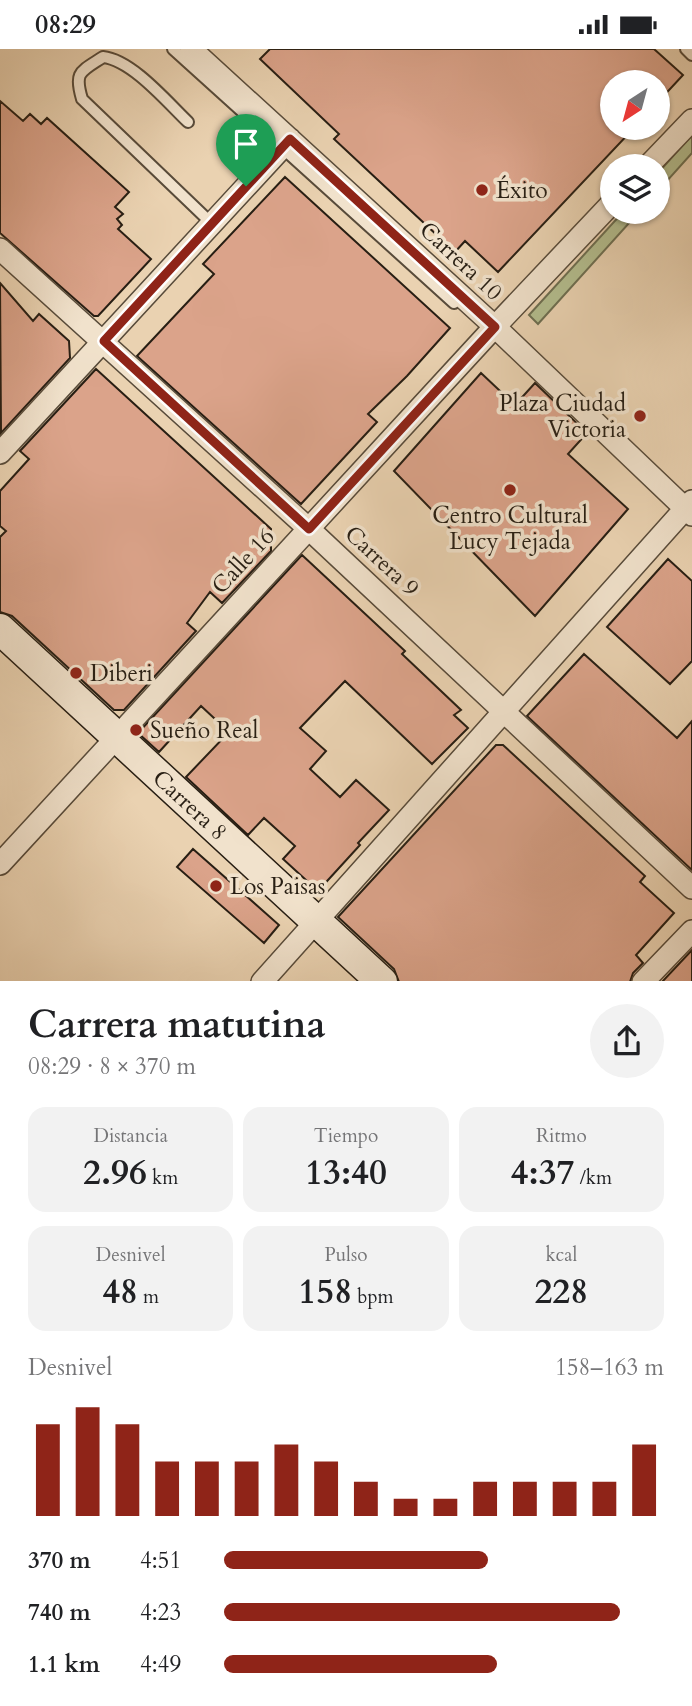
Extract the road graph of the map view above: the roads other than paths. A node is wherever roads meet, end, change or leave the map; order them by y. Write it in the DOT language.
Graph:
graph roads {
  1 [pos="173,49"];
  2 [pos="191,49"];
  3 [pos="685,49"];
  4 [pos="692,55"];
  5 [pos="692,120"];
  6 [pos="188,122"];
  7 [pos="286,143"];
  8 [pos="659,154"];
  9 [pos="600,217"];
  10 [pos="211,225"];
  11 [pos="0,249"];
  12 [pos="491,331"];
  13 [pos="104,341"];
  14 [pos="0,453"];
  15 [pos="688,514"];
  16 [pos="309,529"];
  17 [pos="0,629"];
  18 [pos="503,711"];
  19 [pos="116,737"];
  20 [pos="0,864"];
  21 [pos="692,888"];
  22 [pos="316,921"];
  23 [pos="692,931"];
  24 [pos="263,981"];
  25 [pos="381,981"];
  26 [pos="644,981"];
  1 -- 7 [label="lane"];
  2 -- 7 [label="street, Carrera 10"];
  3 -- 4 [label="lane"];
  5 -- 8 [label="street"];
  6 -- 10 [label="lane"];
  7 -- 10 [label="street"];
  7 -- 12 [label="street, Carrera 10"];
  9 -- 12 [label="street, Calle 16"];
  10 -- 13 [label="street"];
  11 -- 13 [label="street, Carrera 9"];
  12 -- 15 [label="street, Carrera 10"];
  12 -- 16 [label="street, Calle 16"];
  13 -- 14 [label="street"];
  13 -- 16 [label="street, Carrera 9"];
  15 -- 18 [label="street"];
  16 -- 18 [label="street, Carrera 9"];
  16 -- 19 [label="street, Calle 16"];
  17 -- 19 [label="main road, Carrera 8"];
  18 -- 21 [label="street, Carrera 9"];
  18 -- 22 [label="street"];
  19 -- 20 [label="street, Calle 16"];
  19 -- 22 [label="main road, Carrera 8"];
  22 -- 24 [label="street"];
  22 -- 25 [label="main road, Carrera 8"];
  23 -- 26 [label="street"];
}
